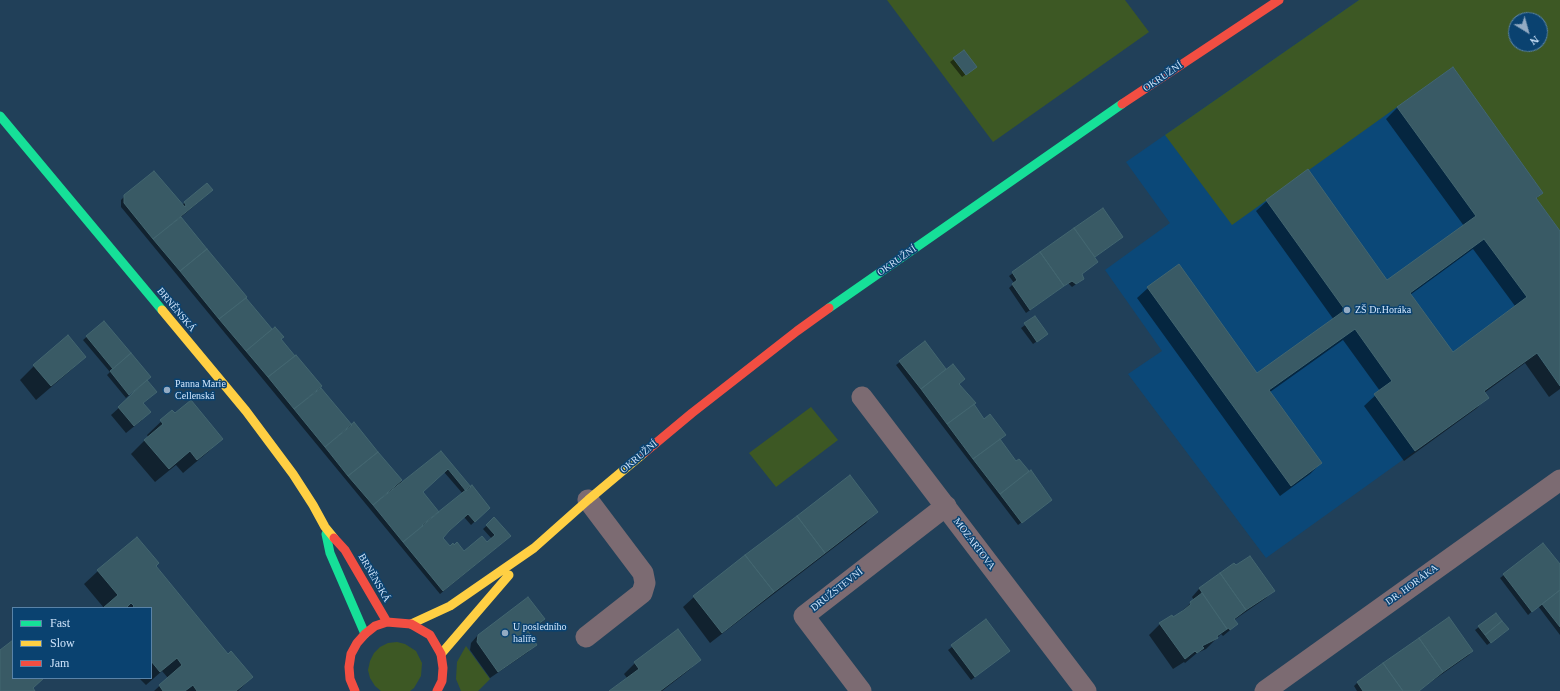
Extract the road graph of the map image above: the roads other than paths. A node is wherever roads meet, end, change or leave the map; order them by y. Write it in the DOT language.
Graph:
graph roads {
  1 [pos="1279,0"];
  2 [pos="0,116"];
  3 [pos="862,397"];
  4 [pos="1559,482"];
  5 [pos="588,500"];
  6 [pos="946,506"];
  7 [pos="325,527"];
  8 [pos="534,548"];
  9 [pos="387,622"];
  10 [pos="412,624"];
  11 [pos="365,634"];
  12 [pos="586,637"];
  13 [pos="441,654"];
  14 [pos="442,681"];
  15 [pos="349,687"];
  16 [pos="437,691"];
  17 [pos="449,691"];
  18 [pos="862,691"];
  19 [pos="1086,691"];
  20 [pos="1265,691"];
  1 -- 5 [label="street, OKRUŽNÍ"];
  2 -- 7 [label="street, BRNĚNSKÁ"];
  3 -- 6 [label="street, MOZARTOVA"];
  4 -- 20 [label="street, DR. HORÁKA"];
  5 -- 8 [label="street, OKRUŽNÍ"];
  5 -- 12 [label="street"];
  6 -- 18 [label="street, DRUŽSTEVNÍ"];
  6 -- 19 [label="street, MOZARTOVA"];
  7 -- 9 [label="street, BRNĚNSKÁ"];
  7 -- 11 [label="street, BRNĚNSKÁ"];
  8 -- 10 [label="street, OKRUŽNÍ"];
  8 -- 13 [label="street, OKRUŽNÍ"];
  9 -- 10 [label="street"];
  9 -- 11 [label="street"];
  10 -- 13 [label="street"];
  11 -- 15 [label="street"];
  13 -- 14 [label="street"];
  14 -- 16 [label="street"];
  14 -- 17 [label="street"];
}
